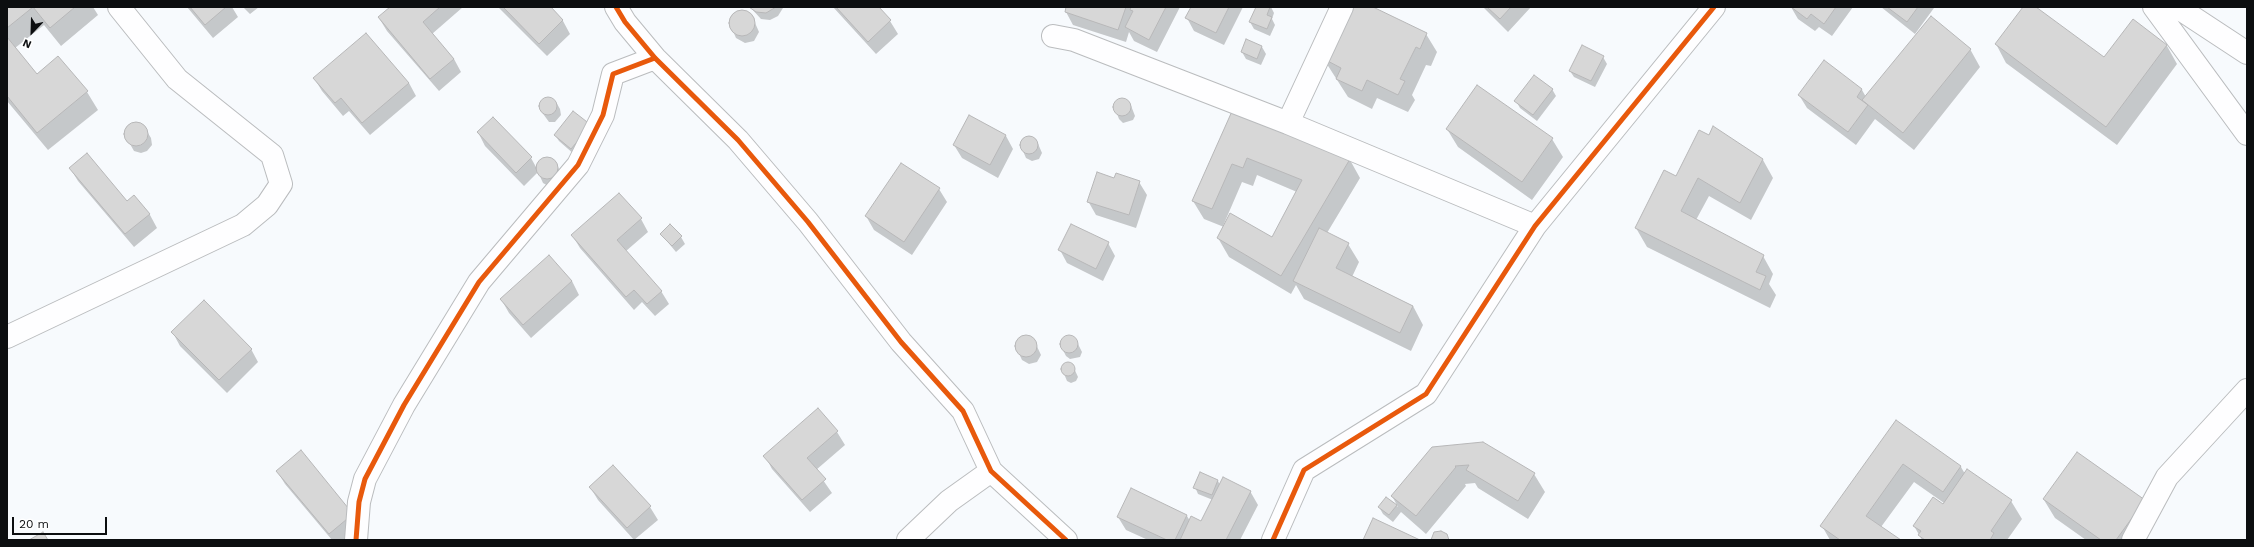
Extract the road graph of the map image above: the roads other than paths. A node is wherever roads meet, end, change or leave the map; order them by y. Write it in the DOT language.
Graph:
graph roads {
  1 [pos="119,7"];
  2 [pos="616,7"];
  3 [pos="1342,7"];
  4 [pos="1714,7"];
  5 [pos="2154,7"];
  6 [pos="2177,7"];
  7 [pos="1052,36"];
  8 [pos="2247,53"];
  9 [pos="655,58"];
  10 [pos="1288,123"];
  11 [pos="2247,134"];
  12 [pos="1535,226"];
  13 [pos="7,337"];
  14 [pos="2247,390"];
  15 [pos="991,471"];
  16 [pos="356,540"];
  17 [pos="908,540"];
  18 [pos="1066,540"];
  19 [pos="1273,540"];
  20 [pos="2133,540"];
  1 -- 13 [label="street"];
  2 -- 9 [label="street"];
  3 -- 10 [label="street"];
  4 -- 12 [label="street"];
  5 -- 11 [label="street"];
  6 -- 8 [label="street"];
  7 -- 10 [label="street"];
  9 -- 15 [label="street"];
  9 -- 16 [label="street"];
  10 -- 12 [label="street"];
  12 -- 19 [label="street"];
  14 -- 20 [label="street"];
  15 -- 17 [label="street"];
  15 -- 18 [label="street"];
}
